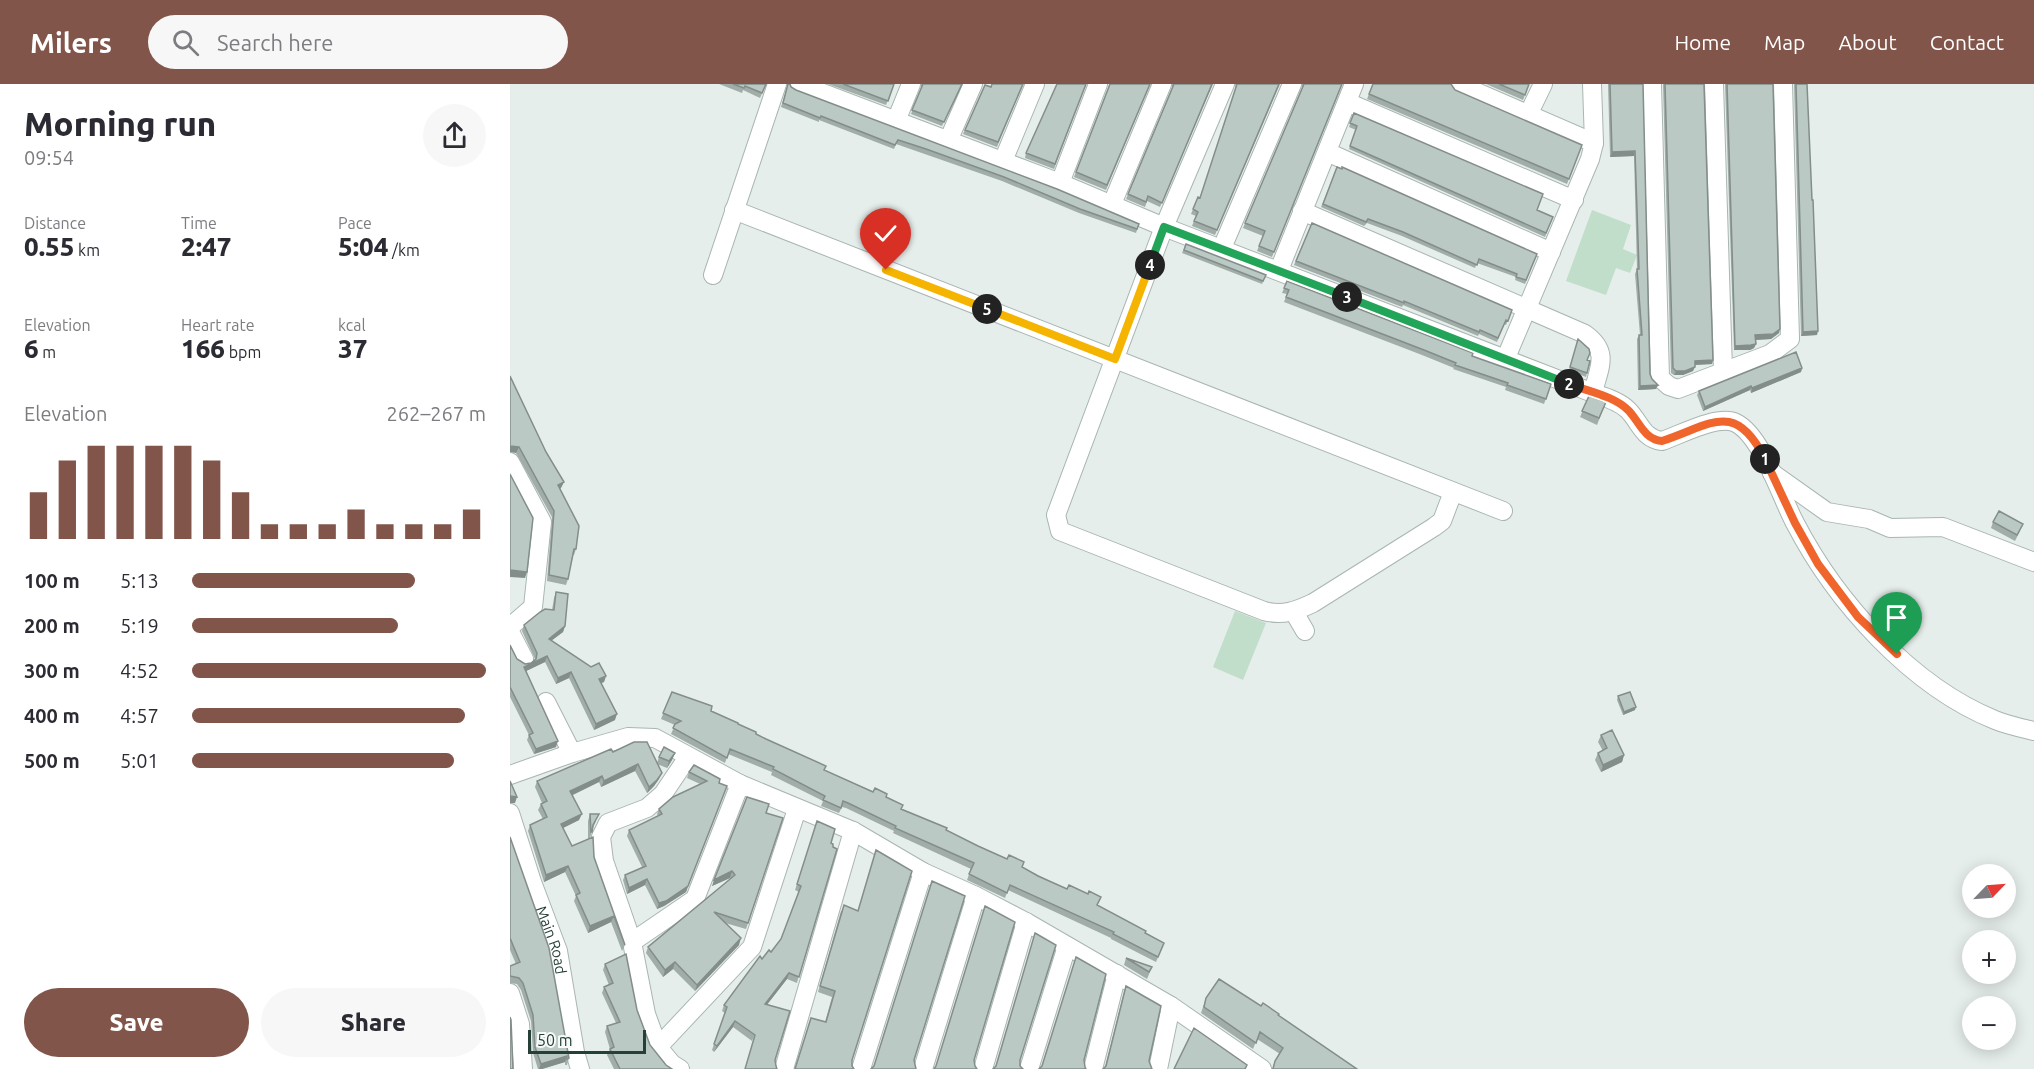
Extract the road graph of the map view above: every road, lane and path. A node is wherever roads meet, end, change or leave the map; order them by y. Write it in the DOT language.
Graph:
graph roads {
  1 [pos="777,84"];
  2 [pos="799,84"];
  3 [pos="911,84"];
  4 [pos="973,84"];
  5 [pos="1035,84"];
  6 [pos="1098,84"];
  7 [pos="1162,84"];
  8 [pos="1225,84"];
  9 [pos="1292,84"];
  10 [pos="1354,84"];
  11 [pos="1458,84"];
  12 [pos="1543,84"];
  13 [pos="1592,84"];
  14 [pos="1652,84"];
  15 [pos="1714,84"];
  16 [pos="1783,84"];
  17 [pos="1477,88"];
  18 [pos="846,92"];
  19 [pos="1347,102"];
  20 [pos="1528,115"];
  21 [pos="896,121"];
  22 [pos="948,141"];
  23 [pos="1594,143"];
  24 [pos="1327,152"];
  25 [pos="1003,161"];
  26 [pos="1060,183"];
  27 [pos="1574,200"];
  28 [pos="1112,204"];
  29 [pos="734,210"];
  30 [pos="1302,212"];
  31 [pos="1164,227"];
  32 [pos="1222,248"];
  33 [pos="1551,252"];
  34 [pos="1279,270"];
  35 [pos="713,275"];
  36 [pos="1528,308"];
  37 [pos="1115,359"];
  38 [pos="1505,360"];
  39 [pos="1723,370"];
  40 [pos="1593,393"];
  41 [pos="510,462"];
  42 [pos="1771,472"];
  43 [pos="1453,492"];
  44 [pos="1503,512"];
  45 [pos="2034,562"];
  46 [pos="1294,612"];
  47 [pos="510,627"];
  48 [pos="1305,631"];
  49 [pos="510,632"];
  50 [pos="524,659"];
  51 [pos="546,702"];
  52 [pos="2034,731"];
  53 [pos="572,753"];
  54 [pos="688,757"];
  55 [pos="510,775"];
  56 [pos="740,784"];
  57 [pos="797,809"];
  58 [pos="510,813"];
  59 [pos="853,831"];
  60 [pos="923,872"];
  61 [pos="976,896"];
  62 [pos="1026,922"];
  63 [pos="632,942"];
  64 [pos="1067,946"];
  65 [pos="1117,974"];
  66 [pos="510,993"];
  67 [pos="1171,1006"];
  68 [pos="657,1047"];
  69 [pos="1251,1066"];
  70 [pos="523,1069"];
  71 [pos="580,1069"];
  72 [pos="680,1069"];
  73 [pos="784,1069"];
  74 [pos="861,1069"];
  75 [pos="923,1069"];
  76 [pos="983,1069"];
  77 [pos="1029,1069"];
  78 [pos="1093,1069"];
  79 [pos="1158,1069"];
  1 -- 29 [label="street"];
  2 -- 18 [label="street"];
  3 -- 21 [label="street"];
  4 -- 22 [label="street"];
  5 -- 25 [label="street"];
  6 -- 26 [label="street"];
  7 -- 28 [label="street"];
  8 -- 31 [label="street"];
  9 -- 32 [label="street"];
  10 -- 19 [label="street"];
  11 -- 17 [label="street"];
  12 -- 20 [label="street"];
  13 -- 23 [label="street"];
  14 -- 39 [label="street"];
  15 -- 39 [label="street"];
  16 -- 39 [label="street"];
  17 -- 20 [label="street"];
  18 -- 21 [label="street"];
  19 -- 24 [label="street"];
  19 -- 27 [label="street"];
  20 -- 23 [label="street"];
  21 -- 22 [label="street"];
  22 -- 25 [label="street"];
  23 -- 27 [label="street"];
  24 -- 30 [label="street"];
  24 -- 33 [label="street"];
  25 -- 26 [label="street"];
  26 -- 28 [label="street"];
  27 -- 33 [label="street"];
  28 -- 31 [label="street"];
  29 -- 35 [label="street"];
  29 -- 37 [label="street"];
  30 -- 34 [label="street"];
  30 -- 36 [label="street"];
  31 -- 32 [label="street"];
  31 -- 37 [label="street"];
  32 -- 34 [label="street"];
  33 -- 36 [label="street"];
  34 -- 38 [label="street"];
  36 -- 38 [label="street"];
  36 -- 40 [label="street"];
  37 -- 43 [label="street"];
  37 -- 46 [label="street"];
  38 -- 40 [label="street"];
  40 -- 42 [label="street"];
  41 -- 47 [label="street"];
  42 -- 45 [label="street"];
  42 -- 52 [label="street"];
  43 -- 44 [label="street"];
  43 -- 46 [label="street"];
  46 -- 48 [label="street"];
  49 -- 50 [label="street"];
  51 -- 53 [label="street"];
  53 -- 54 [label="street"];
  53 -- 55 [label="street"];
  54 -- 56 [label="street"];
  54 -- 63 [label="street"];
  56 -- 57 [label="street"];
  56 -- 63 [label="street"];
  57 -- 59 [label="street"];
  57 -- 68 [label="street"];
  58 -- 71 [label="street, Main Road"];
  59 -- 60 [label="street"];
  59 -- 73 [label="street"];
  60 -- 61 [label="street"];
  60 -- 74 [label="street"];
  61 -- 62 [label="street"];
  61 -- 75 [label="street"];
  62 -- 64 [label="street"];
  62 -- 76 [label="street"];
  63 -- 68 [label="street"];
  64 -- 65 [label="street"];
  64 -- 77 [label="street"];
  65 -- 67 [label="street"];
  65 -- 78 [label="street"];
  66 -- 70 [label="street"];
  67 -- 69 [label="street"];
  67 -- 79 [label="street"];
  68 -- 72 [label="street"];
}
